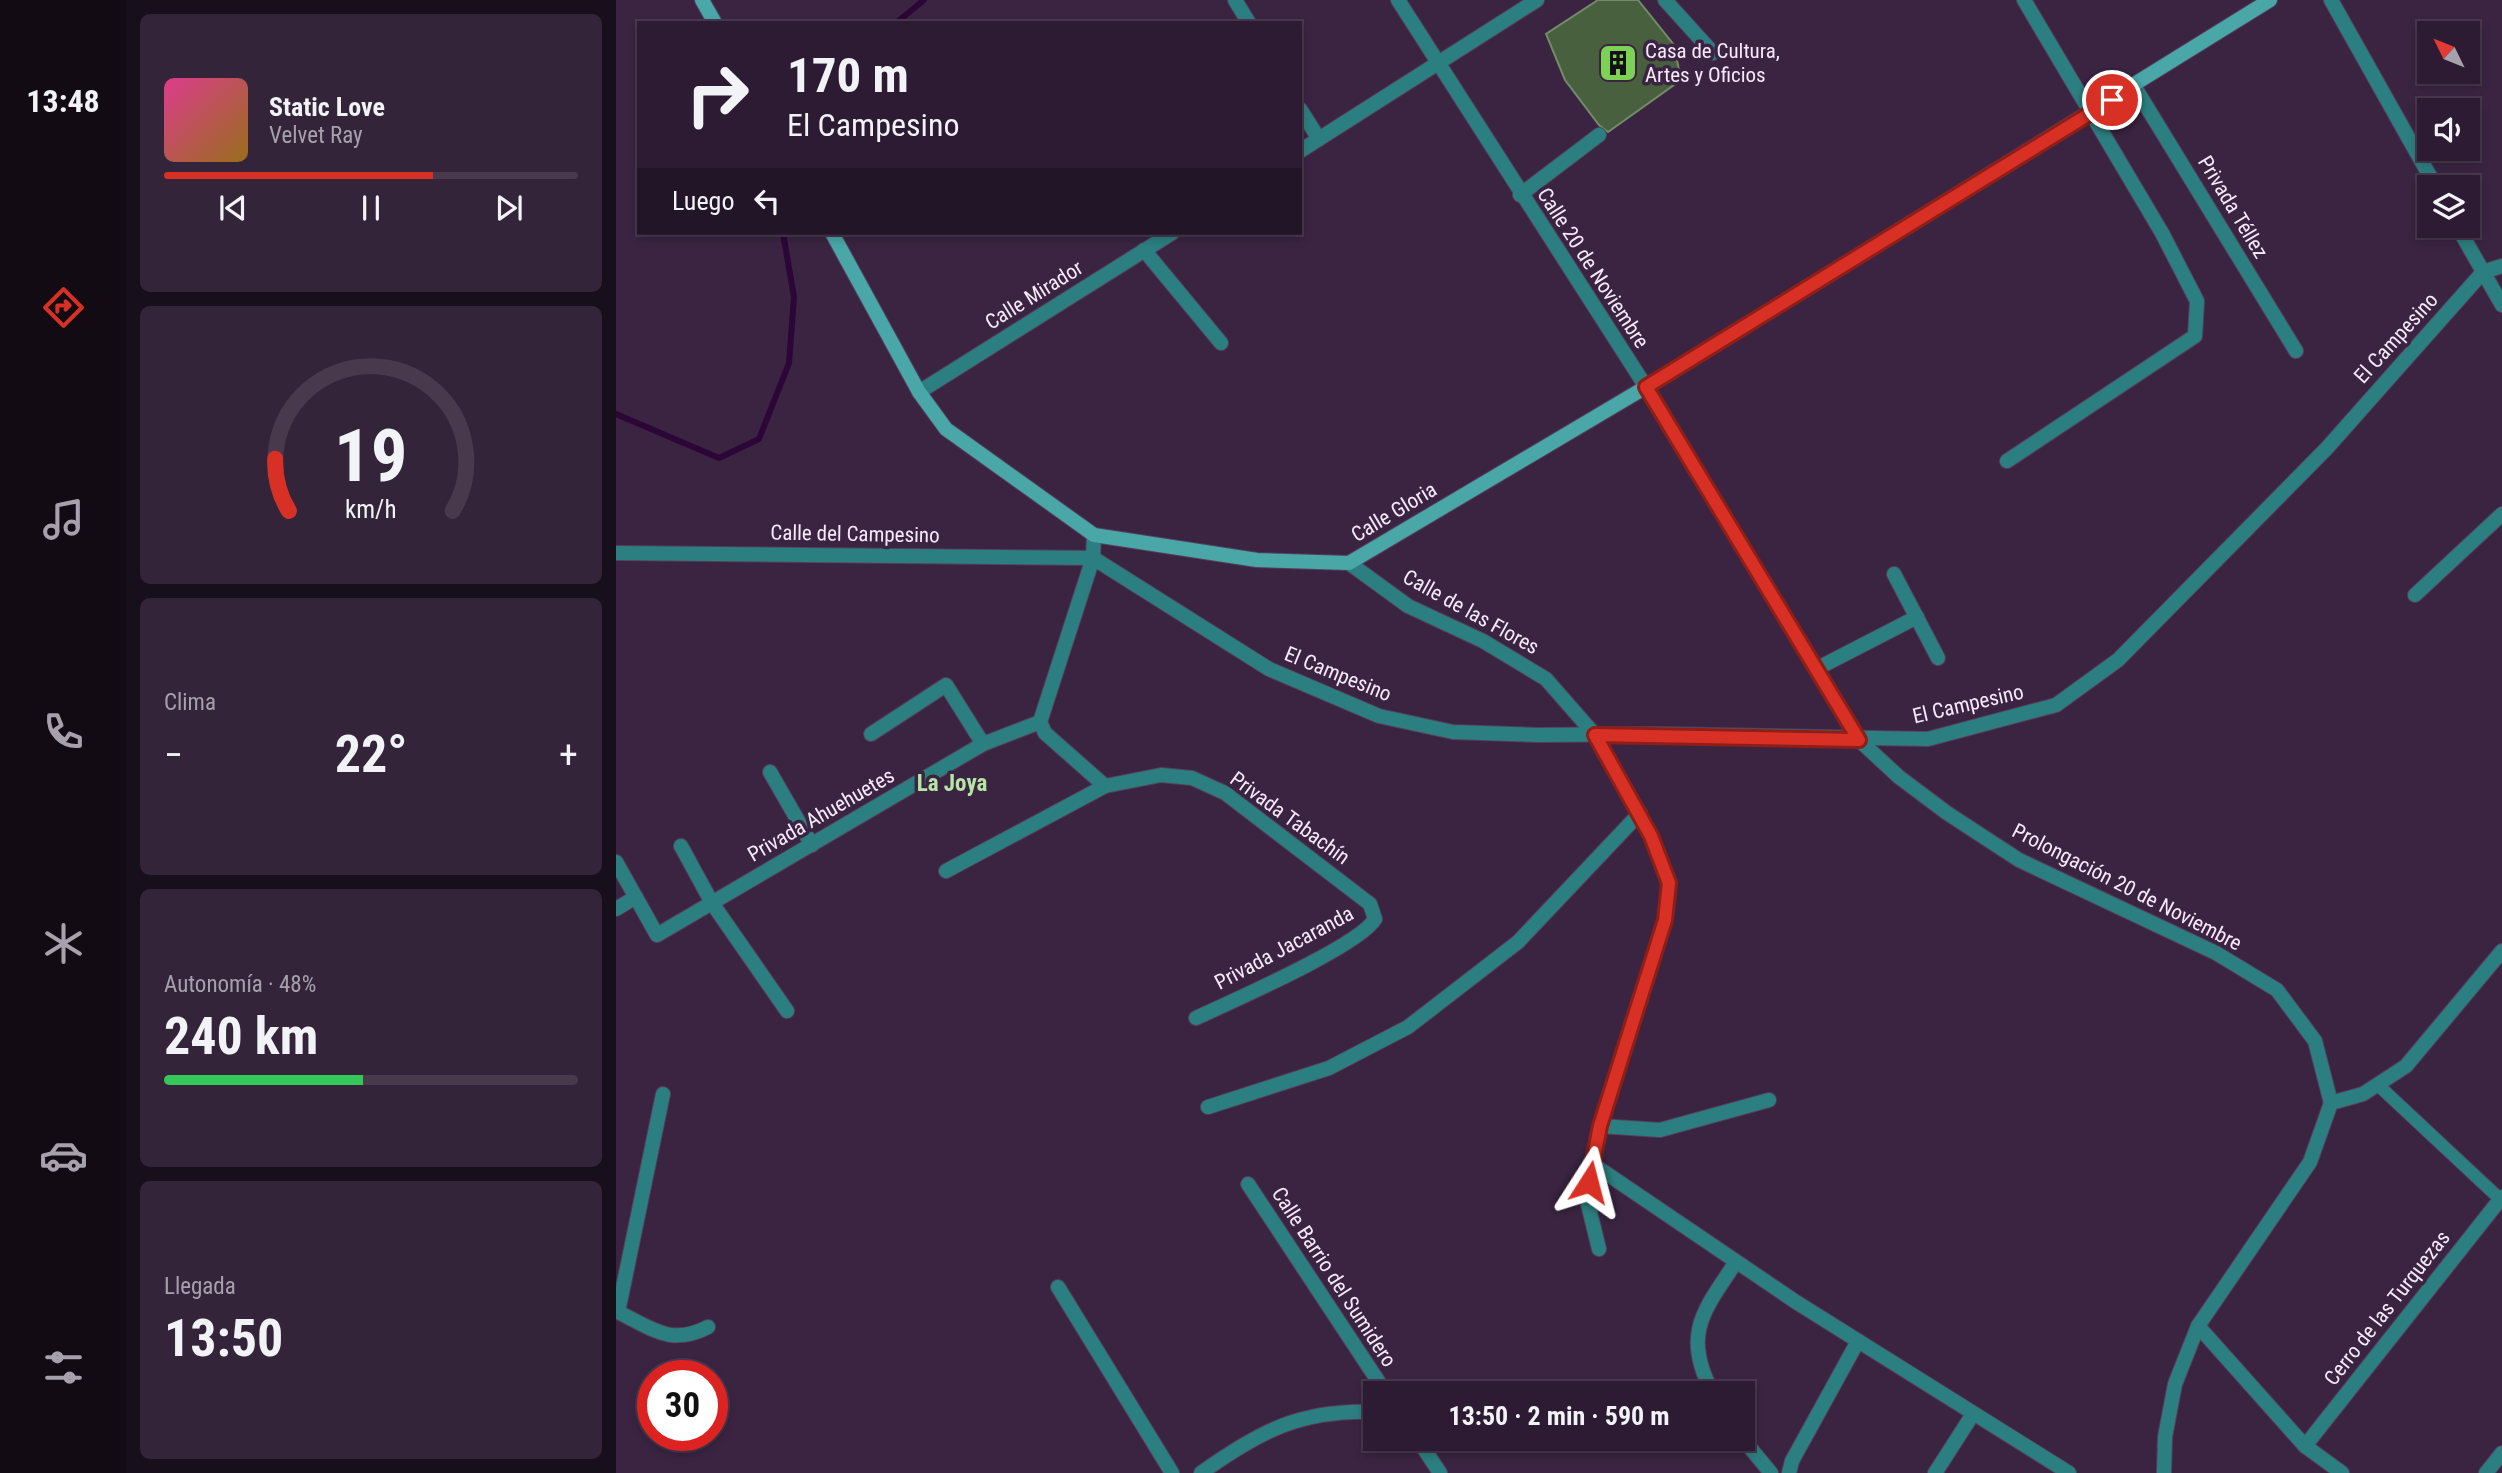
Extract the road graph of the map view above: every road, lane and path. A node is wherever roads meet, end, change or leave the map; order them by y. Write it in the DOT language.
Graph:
graph roads {
  1 [pos="702,0"];
  2 [pos="1235,0"];
  3 [pos="1398,0"];
  4 [pos="1537,0"];
  5 [pos="1665,0"];
  6 [pos="2024,0"];
  7 [pos="2270,0"];
  8 [pos="2332,0"];
  9 [pos="714,21"];
  10 [pos="1248,21"];
  11 [pos="1713,53"];
  12 [pos="1438,64"];
  13 [pos="2134,86"];
  14 [pos="1302,111"];
  15 [pos="2090,115"];
  16 [pos="1600,135"];
  17 [pos="1319,139"];
  18 [pos="1302,150"];
  19 [pos="2429,175"];
  20 [pos="1520,195"];
  21 [pos="837,235"];
  22 [pos="1169,235"];
  23 [pos="2464,238"];
  24 [pos="1144,250"];
  25 [pos="2502,266"];
  26 [pos="2483,272"];
  27 [pos="2502,305"];
  28 [pos="1221,343"];
  29 [pos="2295,351"];
  30 [pos="1646,387"];
  31 [pos="919,392"];
  32 [pos="2007,461"];
  33 [pos="2502,514"];
  34 [pos="1094,535"];
  35 [pos="616,553"];
  36 [pos="1093,558"];
  37 [pos="1349,563"];
  38 [pos="1894,574"];
  39 [pos="2415,595"];
  40 [pos="1917,617"];
  41 [pos="1938,658"];
  42 [pos="1818,668"];
  43 [pos="1040,722"];
  44 [pos="871,734"];
  45 [pos="1595,735"];
  46 [pos="1859,740"];
  47 [pos="983,744"];
  48 [pos="770,772"];
  49 [pos="1105,786"];
  50 [pos="1640,813"];
  51 [pos="812,845"];
  52 [pos="681,846"];
  53 [pos="616,862"];
  54 [pos="946,872"];
  55 [pos="636,897"];
  56 [pos="712,903"];
  57 [pos="1370,904"];
  58 [pos="616,909"];
  59 [pos="2502,951"];
  60 [pos="787,1011"];
  61 [pos="1196,1018"];
  62 [pos="2378,1085"];
  63 [pos="663,1094"];
  64 [pos="1769,1100"];
  65 [pos="2331,1103"];
  66 [pos="1208,1107"];
  67 [pos="1600,1126"];
  68 [pos="1591,1163"];
  69 [pos="1248,1184"];
  70 [pos="2501,1199"];
  71 [pos="1599,1249"];
  72 [pos="1736,1262"];
  73 [pos="1058,1287"];
  74 [pos="617,1311"];
  75 [pos="2198,1326"];
  76 [pos="708,1327"];
  77 [pos="1858,1341"];
  78 [pos="1378,1381"];
  79 [pos="1707,1381"];
  80 [pos="1363,1411"];
  81 [pos="1973,1414"];
  82 [pos="2305,1446"];
  83 [pos="1426,1451"];
  84 [pos="1753,1451"];
  85 [pos="2502,1453"];
  86 [pos="1172,1473"];
  87 [pos="1201,1473"];
  88 [pos="1440,1473"];
  89 [pos="1771,1473"];
  90 [pos="1789,1473"];
  91 [pos="1936,1473"];
  92 [pos="2069,1473"];
  93 [pos="2164,1473"];
  94 [pos="2342,1473"];
  95 [pos="2486,1473"];
  1 -- 9 [label="main road"];
  2 -- 10 [label="street"];
  3 -- 12 [label="street, Calle 20 de Noviembre"];
  4 -- 12 [label="street"];
  5 -- 11 [label="street"];
  6 -- 15 [label="street"];
  7 -- 13 [label="main road, Calle Gloria"];
  8 -- 19 [label="street"];
  12 -- 17 [label="street"];
  12 -- 20 [label="street, Calle 20 de Noviembre"];
  13 -- 15 [label="main road, Calle Gloria"];
  13 -- 29 [label="street, Privada Téllez"];
  14 -- 17 [label="street"];
  15 -- 30 [label="main road, Calle Gloria"];
  15 -- 32 [label="street"];
  16 -- 20 [label="street"];
  17 -- 18 [label="street"];
  20 -- 30 [label="street, Calle 20 de Noviembre"];
  21 -- 31 [label="main road"];
  22 -- 24 [label="street, Calle Mirador"];
  23 -- 26 [label="street"];
  24 -- 28 [label="street"];
  24 -- 31 [label="street, Calle Mirador"];
  25 -- 26 [label="street"];
  26 -- 27 [label="street"];
  26 -- 46 [label="street, El Campesino"];
  30 -- 37 [label="main road, Calle Gloria"];
  30 -- 42 [label="street, Calle 20 de Noviembre"];
  31 -- 34 [label="main road"];
  33 -- 39 [label="street"];
  34 -- 36 [label="street"];
  34 -- 37 [label="main road, Calle Gloria"];
  35 -- 36 [label="street, Calle del Campesino"];
  36 -- 43 [label="street"];
  36 -- 45 [label="street, El Campesino"];
  37 -- 45 [label="street, Calle de las Flores"];
  38 -- 40 [label="street"];
  40 -- 41 [label="street"];
  40 -- 42 [label="street"];
  42 -- 46 [label="street, Calle 20 de Noviembre"];
  43 -- 47 [label="street, Privada Ahuehuetes"];
  43 -- 49 [label="street"];
  44 -- 47 [label="street"];
  45 -- 46 [label="street, El Campesino"];
  45 -- 50 [label="street, Calle de las Flores"];
  46 -- 65 [label="street, Prolongación 20 de Noviembre"];
  47 -- 51 [label="street, Privada Ahuehuetes"];
  48 -- 51 [label="street"];
  49 -- 54 [label="street, Privada Tabachín"];
  49 -- 57 [label="street, Privada Tabachín"];
  50 -- 66 [label="street"];
  50 -- 67 [label="street, Calle de las Flores"];
  51 -- 56 [label="street, Privada Ahuehuetes"];
  52 -- 56 [label="street"];
  53 -- 55 [label="street"];
  55 -- 56 [label="street, Privada Ahuehuetes"];
  55 -- 58 [label="street"];
  56 -- 60 [label="street"];
  57 -- 61 [label="street, Privada Jacaranda"];
  59 -- 62 [label="street"];
  62 -- 65 [label="street"];
  62 -- 70 [label="street"];
  63 -- 74 [label="street"];
  64 -- 67 [label="street"];
  65 -- 75 [label="street"];
  67 -- 68 [label="street, Calle de las Flores"];
  68 -- 71 [label="street, Calle de las Flores"];
  68 -- 72 [label="street"];
  69 -- 78 [label="street, Calle Barrio del Sumidero"];
  70 -- 82 [label="street, Cerro de las Turquezas"];
  72 -- 77 [label="street"];
  72 -- 79 [label="street"];
  73 -- 86 [label="street"];
  74 -- 76 [label="street"];
  75 -- 82 [label="street"];
  75 -- 93 [label="street"];
  77 -- 81 [label="street"];
  77 -- 90 [label="street"];
  80 -- 87 [label="street"];
  81 -- 91 [label="street"];
  81 -- 92 [label="street"];
  82 -- 94 [label="street"];
  83 -- 88 [label="street"];
  84 -- 89 [label="street"];
  85 -- 95 [label="street"];
}
